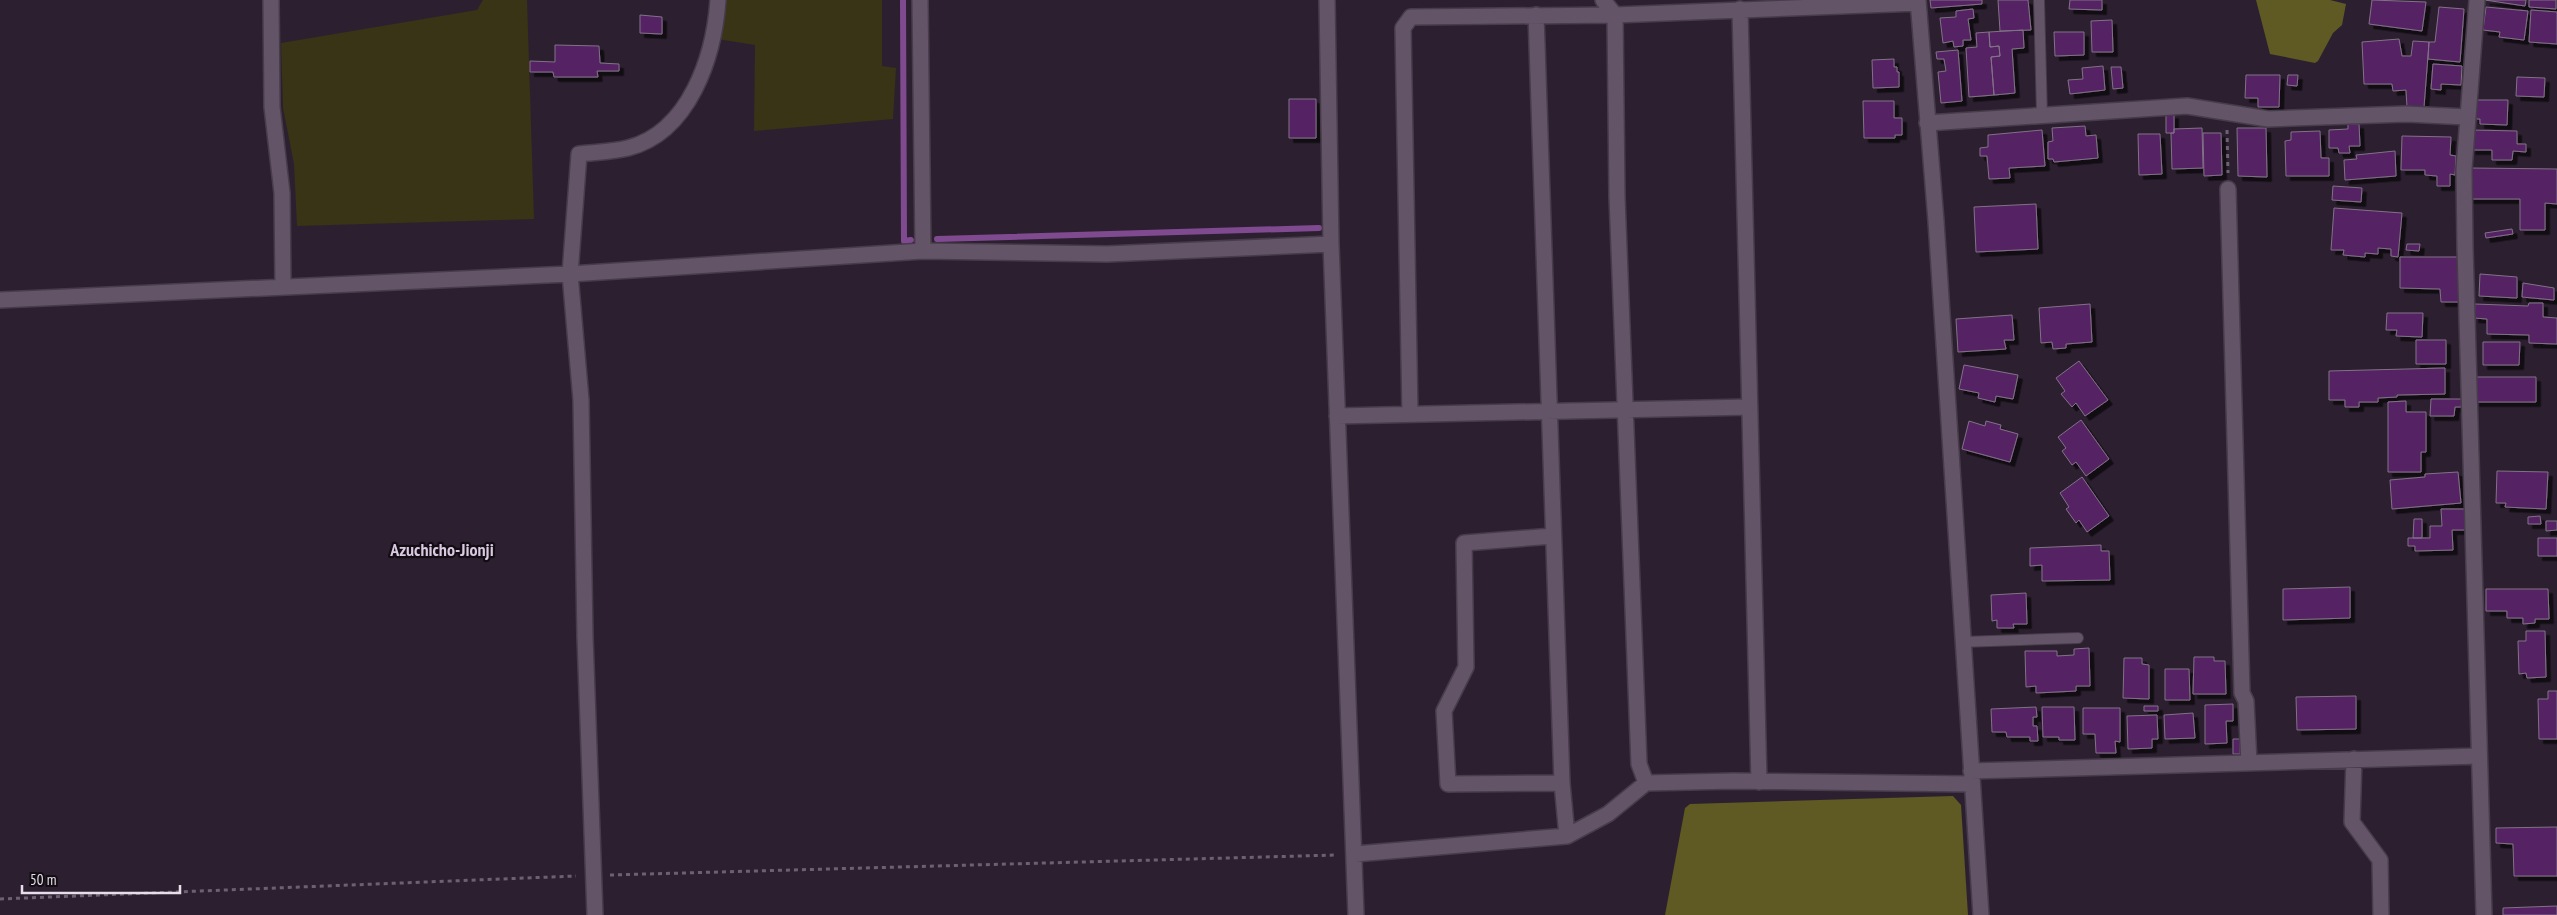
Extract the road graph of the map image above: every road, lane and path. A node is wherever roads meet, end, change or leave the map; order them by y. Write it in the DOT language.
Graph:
graph roads {
  1 [pos="271,0"];
  2 [pos="718,0"];
  3 [pos="920,0"];
  4 [pos="1328,0"];
  5 [pos="1603,0"];
  6 [pos="2039,0"];
  7 [pos="2477,0"];
  8 [pos="1918,2"];
  9 [pos="1798,4"];
  10 [pos="1686,5"];
  11 [pos="1740,9"];
  12 [pos="1536,14"];
  13 [pos="1615,15"];
  14 [pos="2226,113"];
  15 [pos="2042,116"];
  16 [pos="2467,117"];
  17 [pos="1927,123"];
  18 [pos="2228,189"];
  19 [pos="1331,244"];
  20 [pos="923,251"];
  21 [pos="570,274"];
  22 [pos="284,287"];
  23 [pos="0,300"];
  24 [pos="1749,407"];
  25 [pos="1627,410"];
  26 [pos="1549,411"];
  27 [pos="1410,414"];
  28 [pos="1337,416"];
  29 [pos="1553,536"];
  30 [pos="2078,638"];
  31 [pos="1962,642"];
  32 [pos="2479,756"];
  33 [pos="2354,759"];
  34 [pos="2249,762"];
  35 [pos="1971,777"];
  36 [pos="1759,782"];
  37 [pos="1646,783"];
  38 [pos="1562,784"];
  39 [pos="1567,836"];
  40 [pos="1355,854"];
  41 [pos="594,875"];
  42 [pos="0,899"];
  43 [pos="595,915"];
  44 [pos="1356,915"];
  45 [pos="1981,915"];
  46 [pos="2381,915"];
  47 [pos="2484,915"];
  1 -- 22 [label="street"];
  2 -- 21 [label="street"];
  3 -- 20 [label="street"];
  4 -- 19 [label="street"];
  5 -- 13 [label="street"];
  6 -- 15 [label="lane"];
  7 -- 16 [label="street"];
  8 -- 9 [label="street"];
  8 -- 17 [label="street"];
  9 -- 11 [label="street"];
  10 -- 11 [label="street"];
  10 -- 13 [label="street"];
  11 -- 24 [label="street"];
  12 -- 13 [label="street"];
  12 -- 26 [label="street"];
  12 -- 27 [label="street"];
  13 -- 25 [label="street"];
  14 -- 15 [label="street"];
  14 -- 16 [label="street"];
  14 -- 18 [label="path"];
  15 -- 17 [label="street"];
  16 -- 32 [label="street"];
  17 -- 31 [label="street"];
  18 -- 34 [label="street"];
  19 -- 20 [label="street"];
  19 -- 28 [label="street"];
  20 -- 21 [label="street"];
  21 -- 22 [label="street"];
  21 -- 41 [label="street"];
  22 -- 23 [label="street"];
  24 -- 25 [label="street"];
  24 -- 36 [label="street"];
  25 -- 26 [label="street"];
  25 -- 37 [label="street"];
  26 -- 27 [label="street"];
  26 -- 29 [label="street"];
  27 -- 28 [label="street"];
  28 -- 40 [label="street"];
  29 -- 38 [label="street"];
  29 -- 38 [label="street"];
  30 -- 31 [label="lane"];
  31 -- 35 [label="street"];
  32 -- 33 [label="street"];
  32 -- 47 [label="street"];
  33 -- 34 [label="street"];
  33 -- 46 [label="street"];
  34 -- 35 [label="street"];
  35 -- 36 [label="street"];
  35 -- 45 [label="street"];
  36 -- 37 [label="street"];
  37 -- 39 [label="street"];
  38 -- 39 [label="street"];
  39 -- 40 [label="street"];
  40 -- 41 [label="path"];
  40 -- 44 [label="street"];
  41 -- 42 [label="path"];
  41 -- 43 [label="street"];
}
